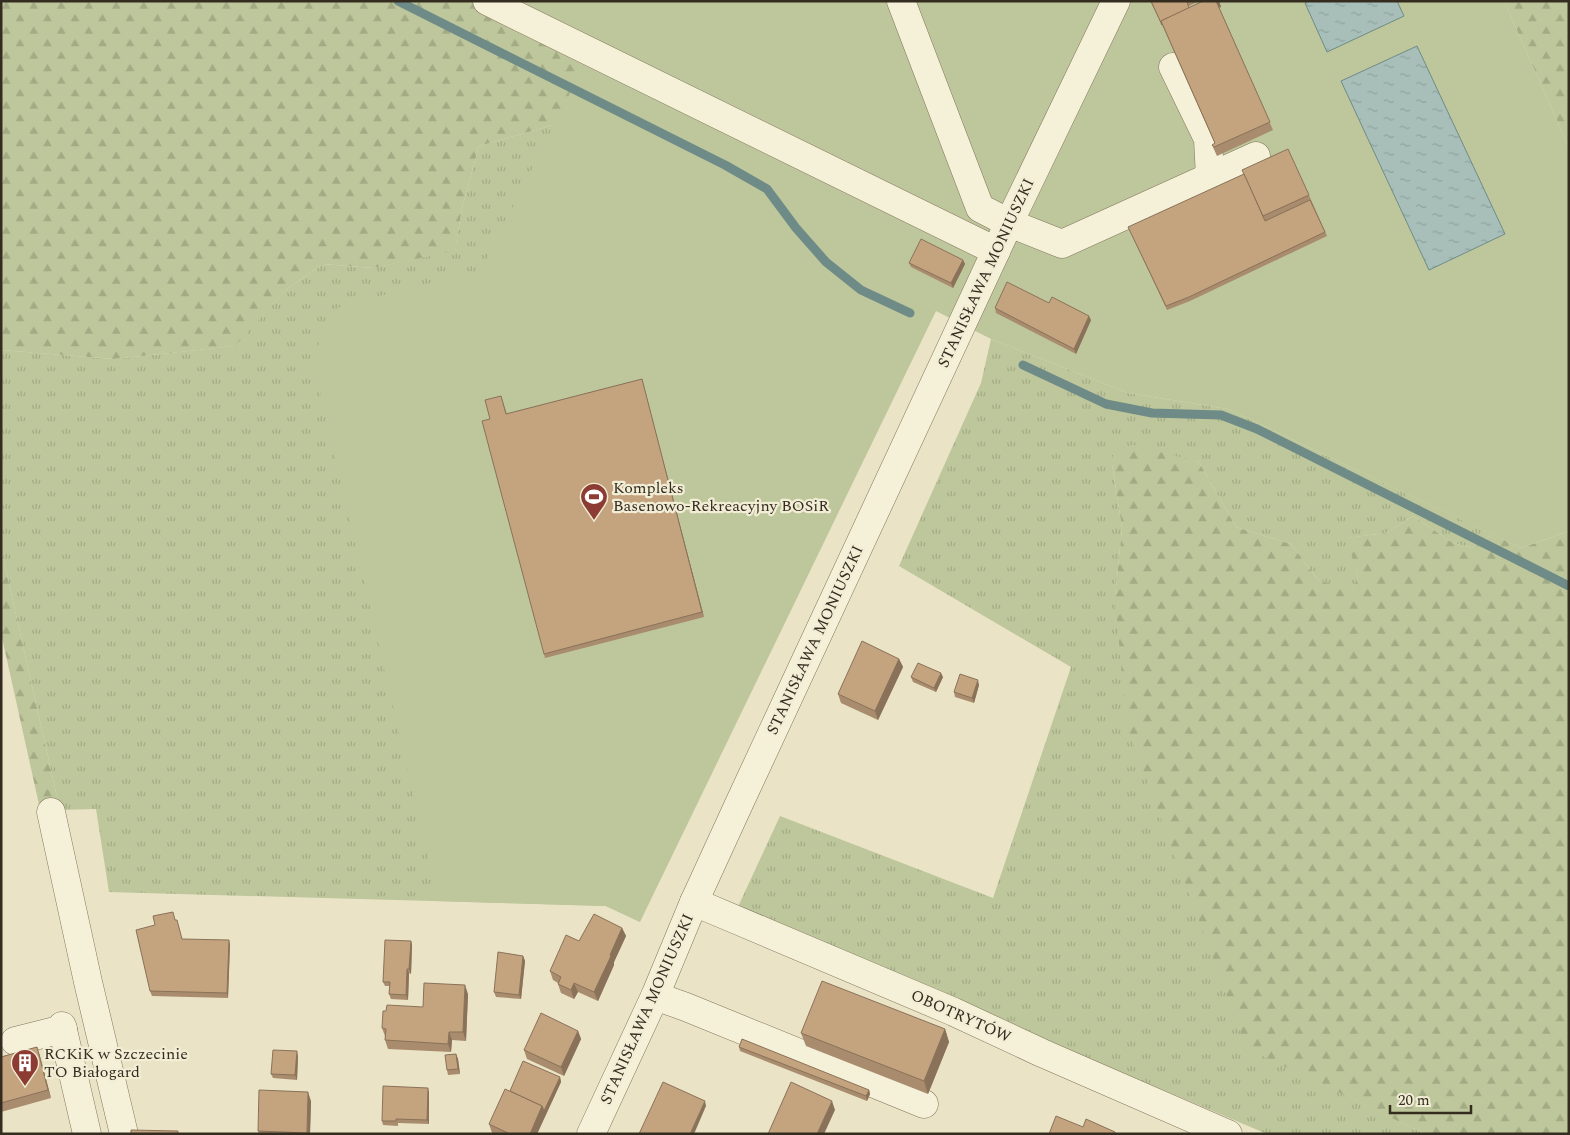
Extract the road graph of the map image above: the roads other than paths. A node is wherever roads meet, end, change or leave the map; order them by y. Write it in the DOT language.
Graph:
graph roads {
  1 [pos="486,1"];
  2 [pos="901,1"];
  3 [pos="1116,1"];
  4 [pos="1173,67"];
  5 [pos="1256,156"];
  6 [pos="1210,177"];
  7 [pos="1009,223"];
  8 [pos="996,251"];
  9 [pos="51,812"];
  10 [pos="694,902"];
  11 [pos="655,996"];
  12 [pos="15,1041"];
  13 [pos="924,1104"];
  14 [pos="87,1134"];
  15 [pos="124,1134"];
  16 [pos="591,1134"];
  17 [pos="1228,1134"];
  1 -- 8 [label="street"];
  2 -- 7 [label="street"];
  3 -- 7 [label="street, STANISŁAWA MONIUSZKI"];
  4 -- 6 [label="street"];
  5 -- 6 [label="street"];
  6 -- 7 [label="street"];
  7 -- 8 [label="street, STANISŁAWA MONIUSZKI"];
  8 -- 10 [label="street, STANISŁAWA MONIUSZKI"];
  9 -- 15 [label="street"];
  10 -- 11 [label="street, STANISŁAWA MONIUSZKI"];
  10 -- 17 [label="street, OBOTRYTÓW"];
  11 -- 13 [label="street"];
  11 -- 16 [label="street, STANISŁAWA MONIUSZKI"];
  12 -- 14 [label="street"];
}
